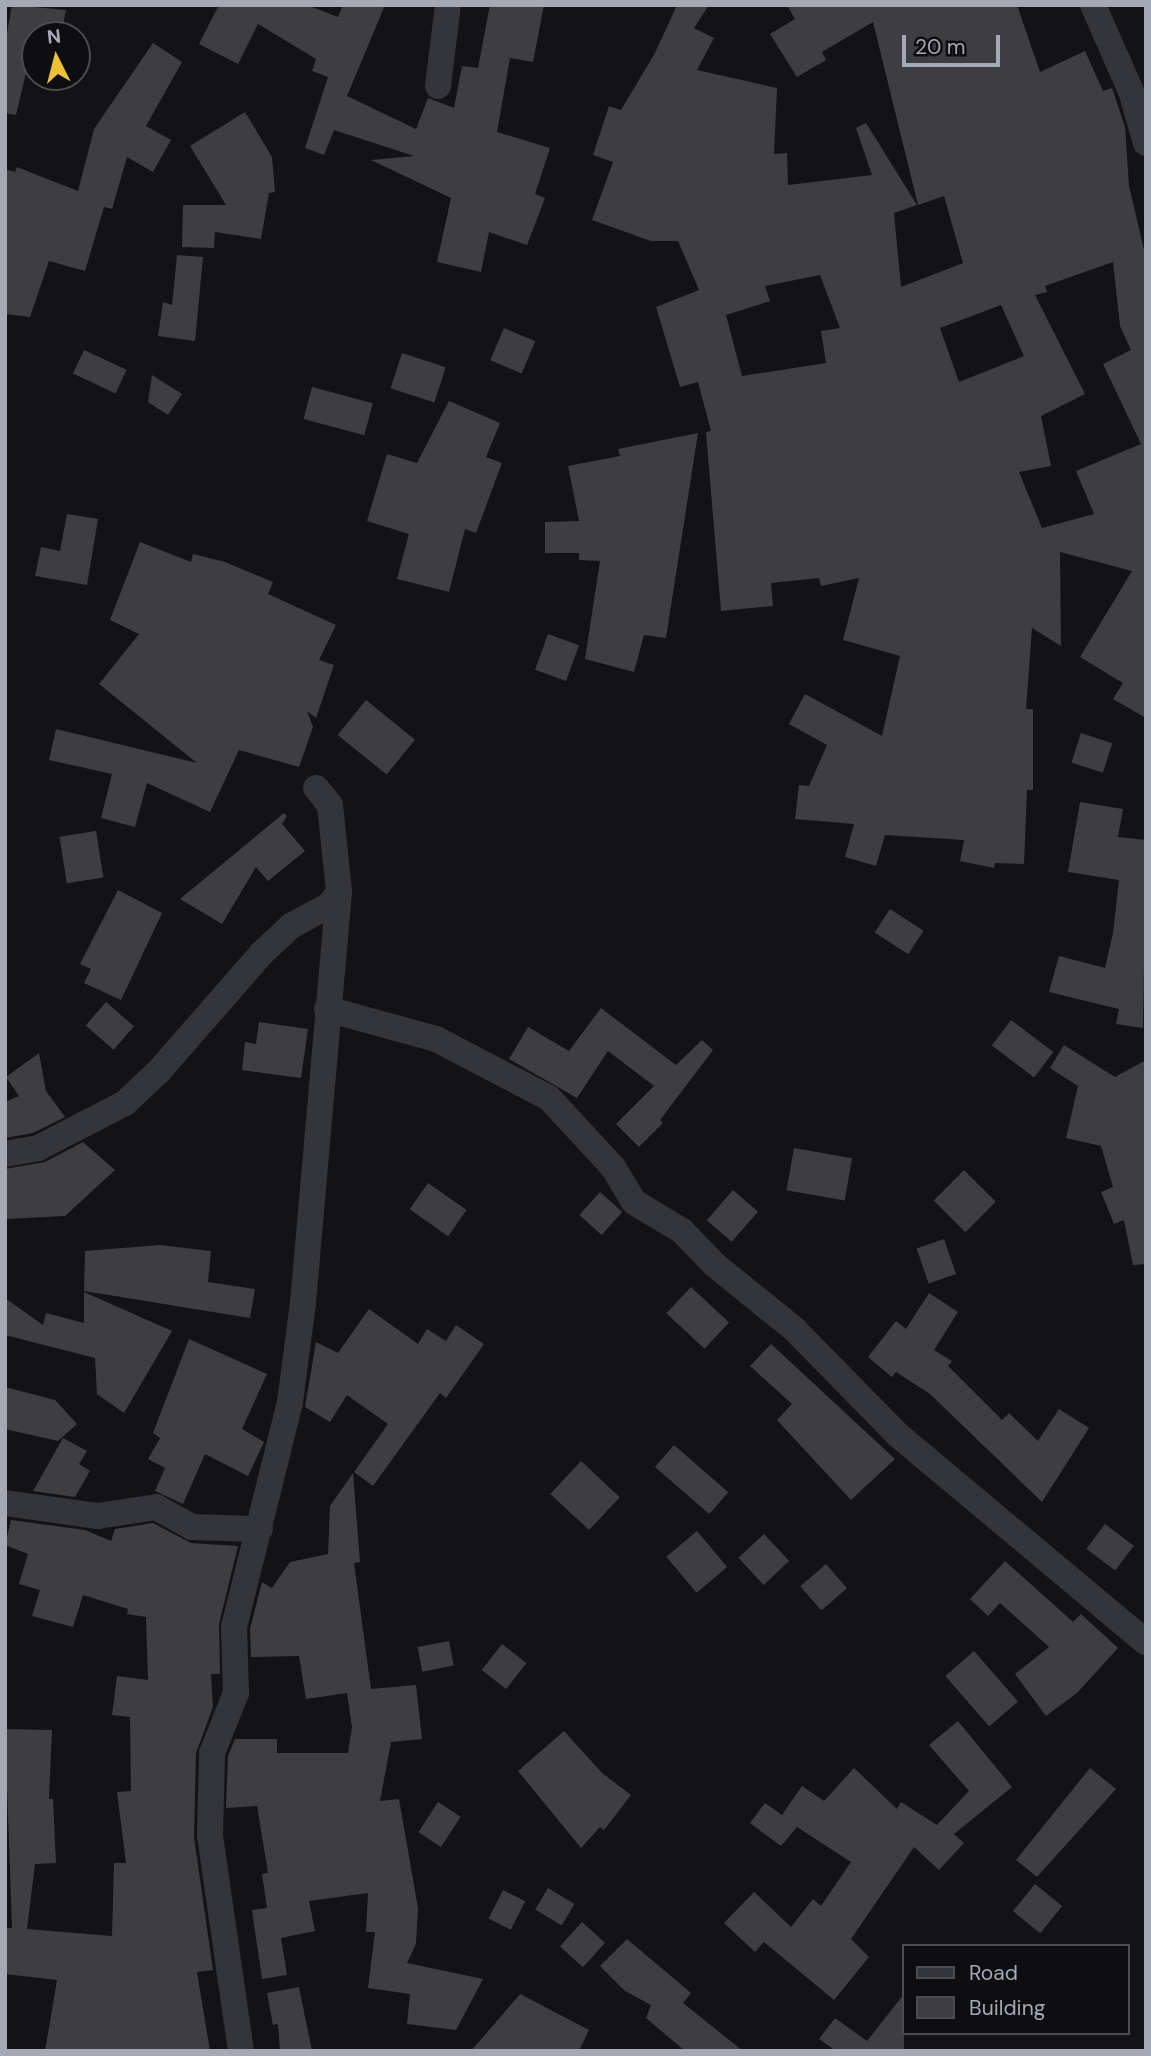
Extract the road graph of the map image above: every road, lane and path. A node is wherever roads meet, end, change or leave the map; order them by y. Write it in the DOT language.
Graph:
graph roads {
  1 [pos="448,5"];
  2 [pos="1093,5"];
  3 [pos="438,86"];
  4 [pos="1146,143"];
  5 [pos="316,788"];
  6 [pos="339,891"];
  7 [pos="327,1009"];
  8 [pos="5,1154"];
  9 [pos="5,1503"];
  10 [pos="260,1529"];
  11 [pos="1146,1642"];
  12 [pos="241,2051"];
  1 -- 3 [label="street"];
  2 -- 4 [label="street"];
  5 -- 6 [label="street"];
  6 -- 7 [label="street"];
  6 -- 8 [label="street"];
  7 -- 10 [label="street"];
  7 -- 11 [label="street"];
  9 -- 10 [label="street"];
  10 -- 12 [label="street"];
}
